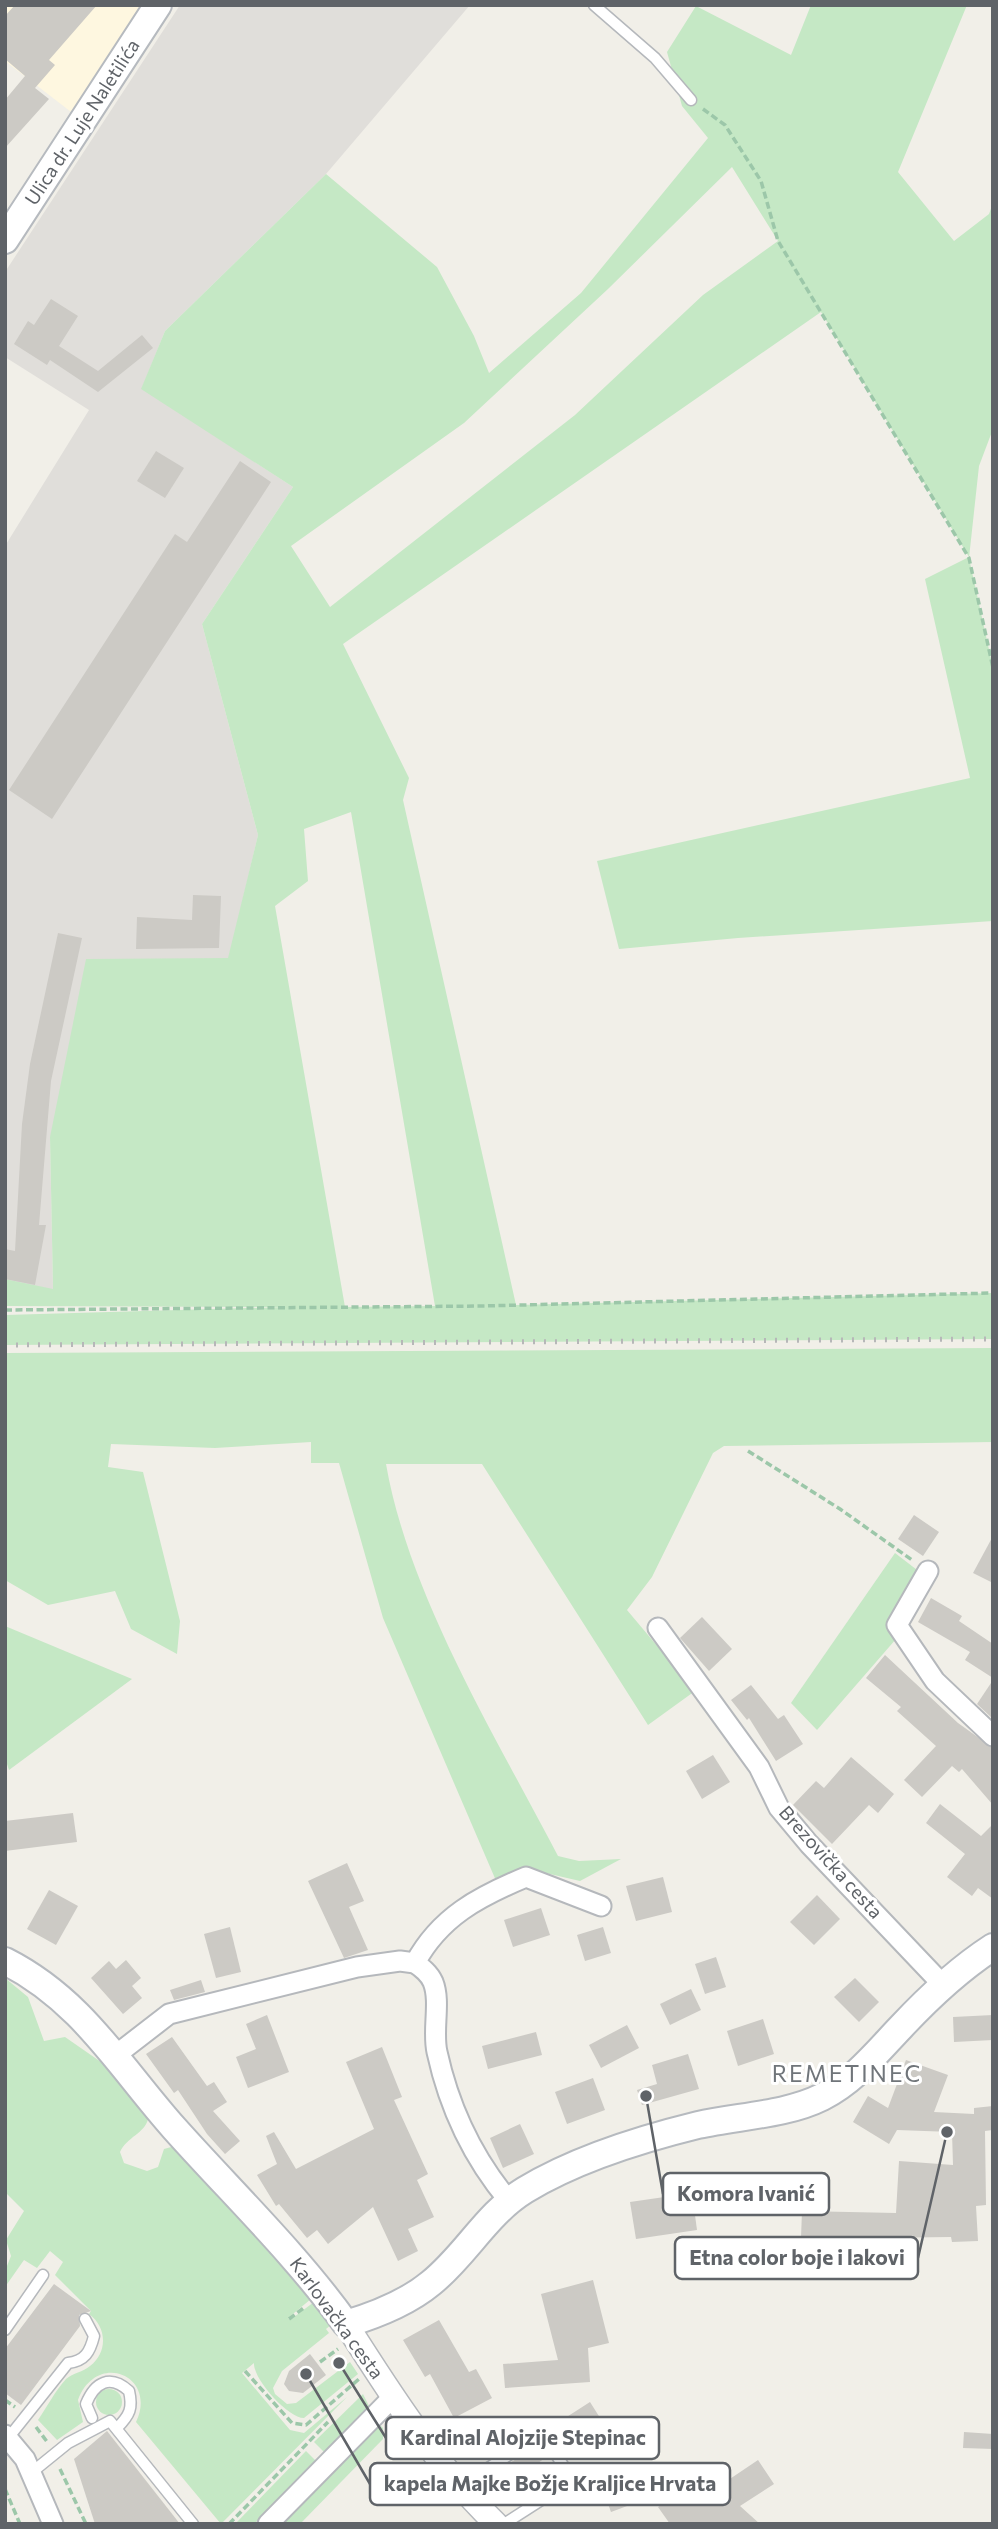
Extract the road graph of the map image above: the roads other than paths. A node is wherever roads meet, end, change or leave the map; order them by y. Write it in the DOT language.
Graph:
graph roads {
  1 [pos="158,5"];
  2 [pos="594,5"];
  3 [pos="691,100"];
  4 [pos="5,240"];
  5 [pos="928,1571"];
  6 [pos="658,1628"];
  7 [pos="993,1736"];
  8 [pos="601,1906"];
  9 [pos="993,1947"];
  10 [pos="5,1961"];
  11 [pos="415,1963"];
  12 [pos="943,1985"];
  13 [pos="116,2055"];
  14 [pos="509,2201"];
  15 [pos="43,2276"];
  16 [pos="85,2319"];
  17 [pos="5,2330"];
  18 [pos="344,2335"];
  19 [pos="393,2398"];
  20 [pos="92,2418"];
  21 [pos="117,2428"];
  22 [pos="7,2436"];
  23 [pos="31,2473"];
  24 [pos="458,2487"];
  25 [pos="53,2524"];
  26 [pos="193,2524"];
  27 [pos="268,2524"];
  28 [pos="496,2524"];
  29 [pos="504,2524"];
  1 -- 4 [label="main road, Ulica dr. Luje Naletilića"];
  2 -- 3 [label="lane"];
  5 -- 7 [label="street"];
  6 -- 12 [label="street, Brezovička cesta"];
  8 -- 11 [label="street"];
  9 -- 12 [label="main road"];
  10 -- 13 [label="main road, Karlovačka cesta"];
  11 -- 13 [label="street"];
  11 -- 14 [label="street"];
  12 -- 14 [label="main road"];
  13 -- 18 [label="main road, Karlovačka cesta"];
  14 -- 18 [label="main road"];
  15 -- 17 [label="lane"];
  16 -- 22 [label="lane"];
  18 -- 19 [label="street, Karlovačka cesta"];
  19 -- 24 [label="street, Karlovačka cesta"];
  19 -- 27 [label="street"];
  20 -- 21 [label="lane"];
  21 -- 23 [label="lane"];
  21 -- 26 [label="lane"];
  22 -- 23 [label="street"];
  23 -- 25 [label="street"];
  24 -- 28 [label="street, Karlovačka cesta"];
  24 -- 29 [label="lane"];
}
